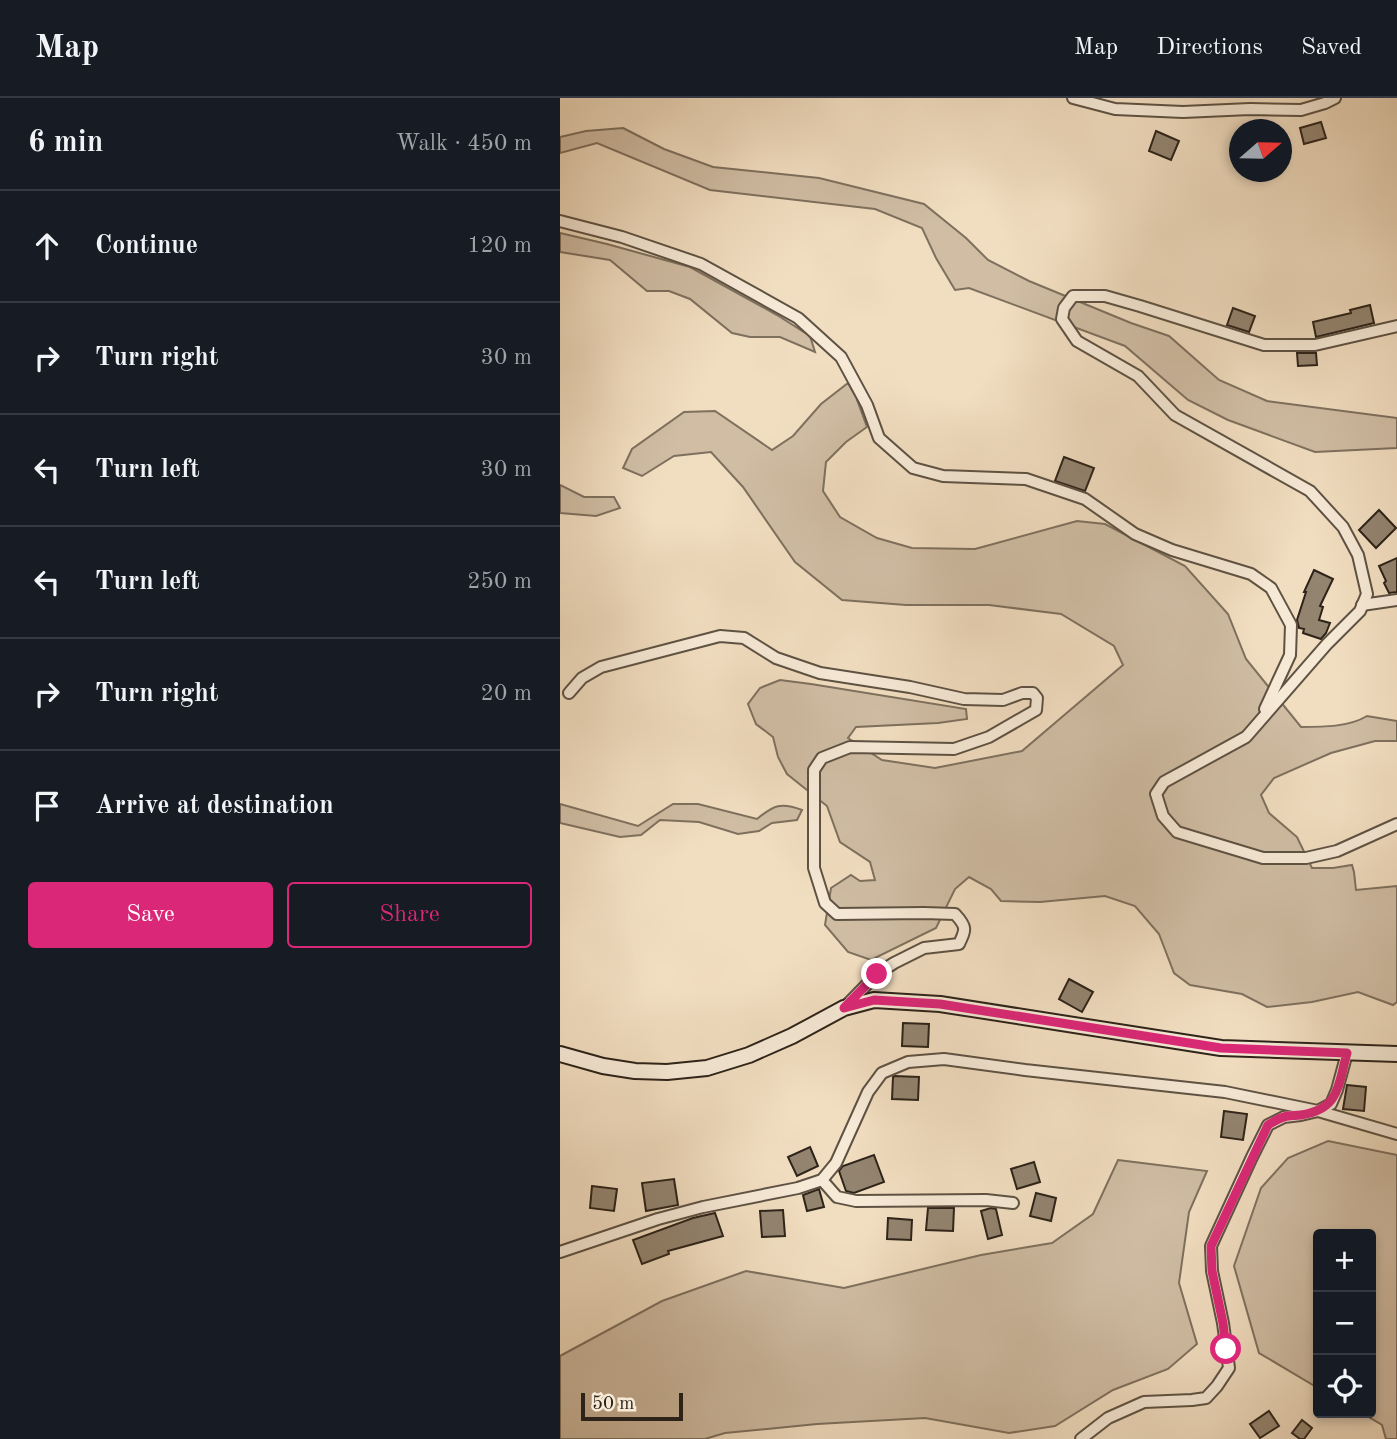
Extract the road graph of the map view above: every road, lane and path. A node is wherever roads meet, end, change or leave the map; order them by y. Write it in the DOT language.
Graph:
graph roads {
  1 [pos="1073,98"];
  2 [pos="1335,98"];
  3 [pos="560,221"];
  4 [pos="1397,326"];
  5 [pos="1397,600"];
  6 [pos="1362,605"];
  7 [pos="569,693"];
  8 [pos="1259,721"];
  9 [pos="1397,824"];
  10 [pos="844,1008"];
  11 [pos="1347,1053"];
  12 [pos="560,1054"];
  13 [pos="1397,1055"];
  14 [pos="1318,1111"];
  15 [pos="1397,1134"];
  16 [pos="822,1180"];
  17 [pos="1013,1203"];
  18 [pos="560,1252"];
  19 [pos="1081,1439"];
  1 -- 2 [label="street"];
  3 -- 8 [label="street"];
  4 -- 6 [label="street"];
  5 -- 6 [label="street"];
  6 -- 8 [label="street"];
  7 -- 10 [label="street"];
  8 -- 9 [label="street"];
  10 -- 11 [label="street"];
  10 -- 12 [label="street"];
  11 -- 13 [label="street"];
  11 -- 14 [label="street"];
  14 -- 15 [label="street"];
  14 -- 16 [label="street"];
  14 -- 19 [label="street"];
  16 -- 17 [label="street"];
  16 -- 18 [label="street"];
}
